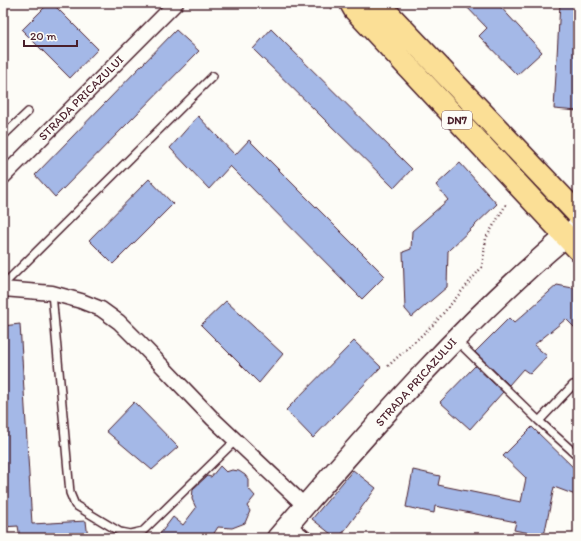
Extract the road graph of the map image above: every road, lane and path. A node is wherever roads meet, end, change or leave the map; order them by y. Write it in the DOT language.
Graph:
graph roads {
  1 [pos="176,3"];
  2 [pos="351,3"];
  3 [pos="378,3"];
  4 [pos="213,76"];
  5 [pos="28,112"];
  6 [pos="3,136"];
  7 [pos="3,177"];
  8 [pos="502,198"];
  9 [pos="578,214"];
  10 [pos="574,237"];
  11 [pos="3,285"];
  12 [pos="3,289"];
  13 [pos="52,293"];
  14 [pos="455,338"];
  15 [pos="388,366"];
  16 [pos="578,384"];
  17 [pos="539,421"];
  18 [pos="236,440"];
  19 [pos="578,456"];
  20 [pos="305,506"];
  21 [pos="290,523"];
  22 [pos="277,538"];
  23 [pos="310,538"];
  1 -- 7 [label="street, STRADA PRICAZULUI"];
  2 -- 10 [label="main road, DN7"];
  3 -- 9 [label="main road, DN7"];
  4 -- 11 [label="lane"];
  5 -- 6 [label="lane"];
  8 -- 15 [label="path"];
  10 -- 14 [label="main road, STRADA PRICAZULUI"];
  12 -- 13 [label="street"];
  13 -- 18 [label="street"];
  13 -- 18 [label="lane"];
  14 -- 17 [label="lane"];
  14 -- 20 [label="main road, STRADA PRICAZULUI"];
  16 -- 17 [label="lane"];
  17 -- 19 [label="lane"];
  18 -- 20 [label="street"];
  20 -- 21 [label="main road, STRADA PRICAZULUI"];
  21 -- 22 [label="main road, STRADA PRICAZULUI"];
  21 -- 23 [label="lane"];
}
